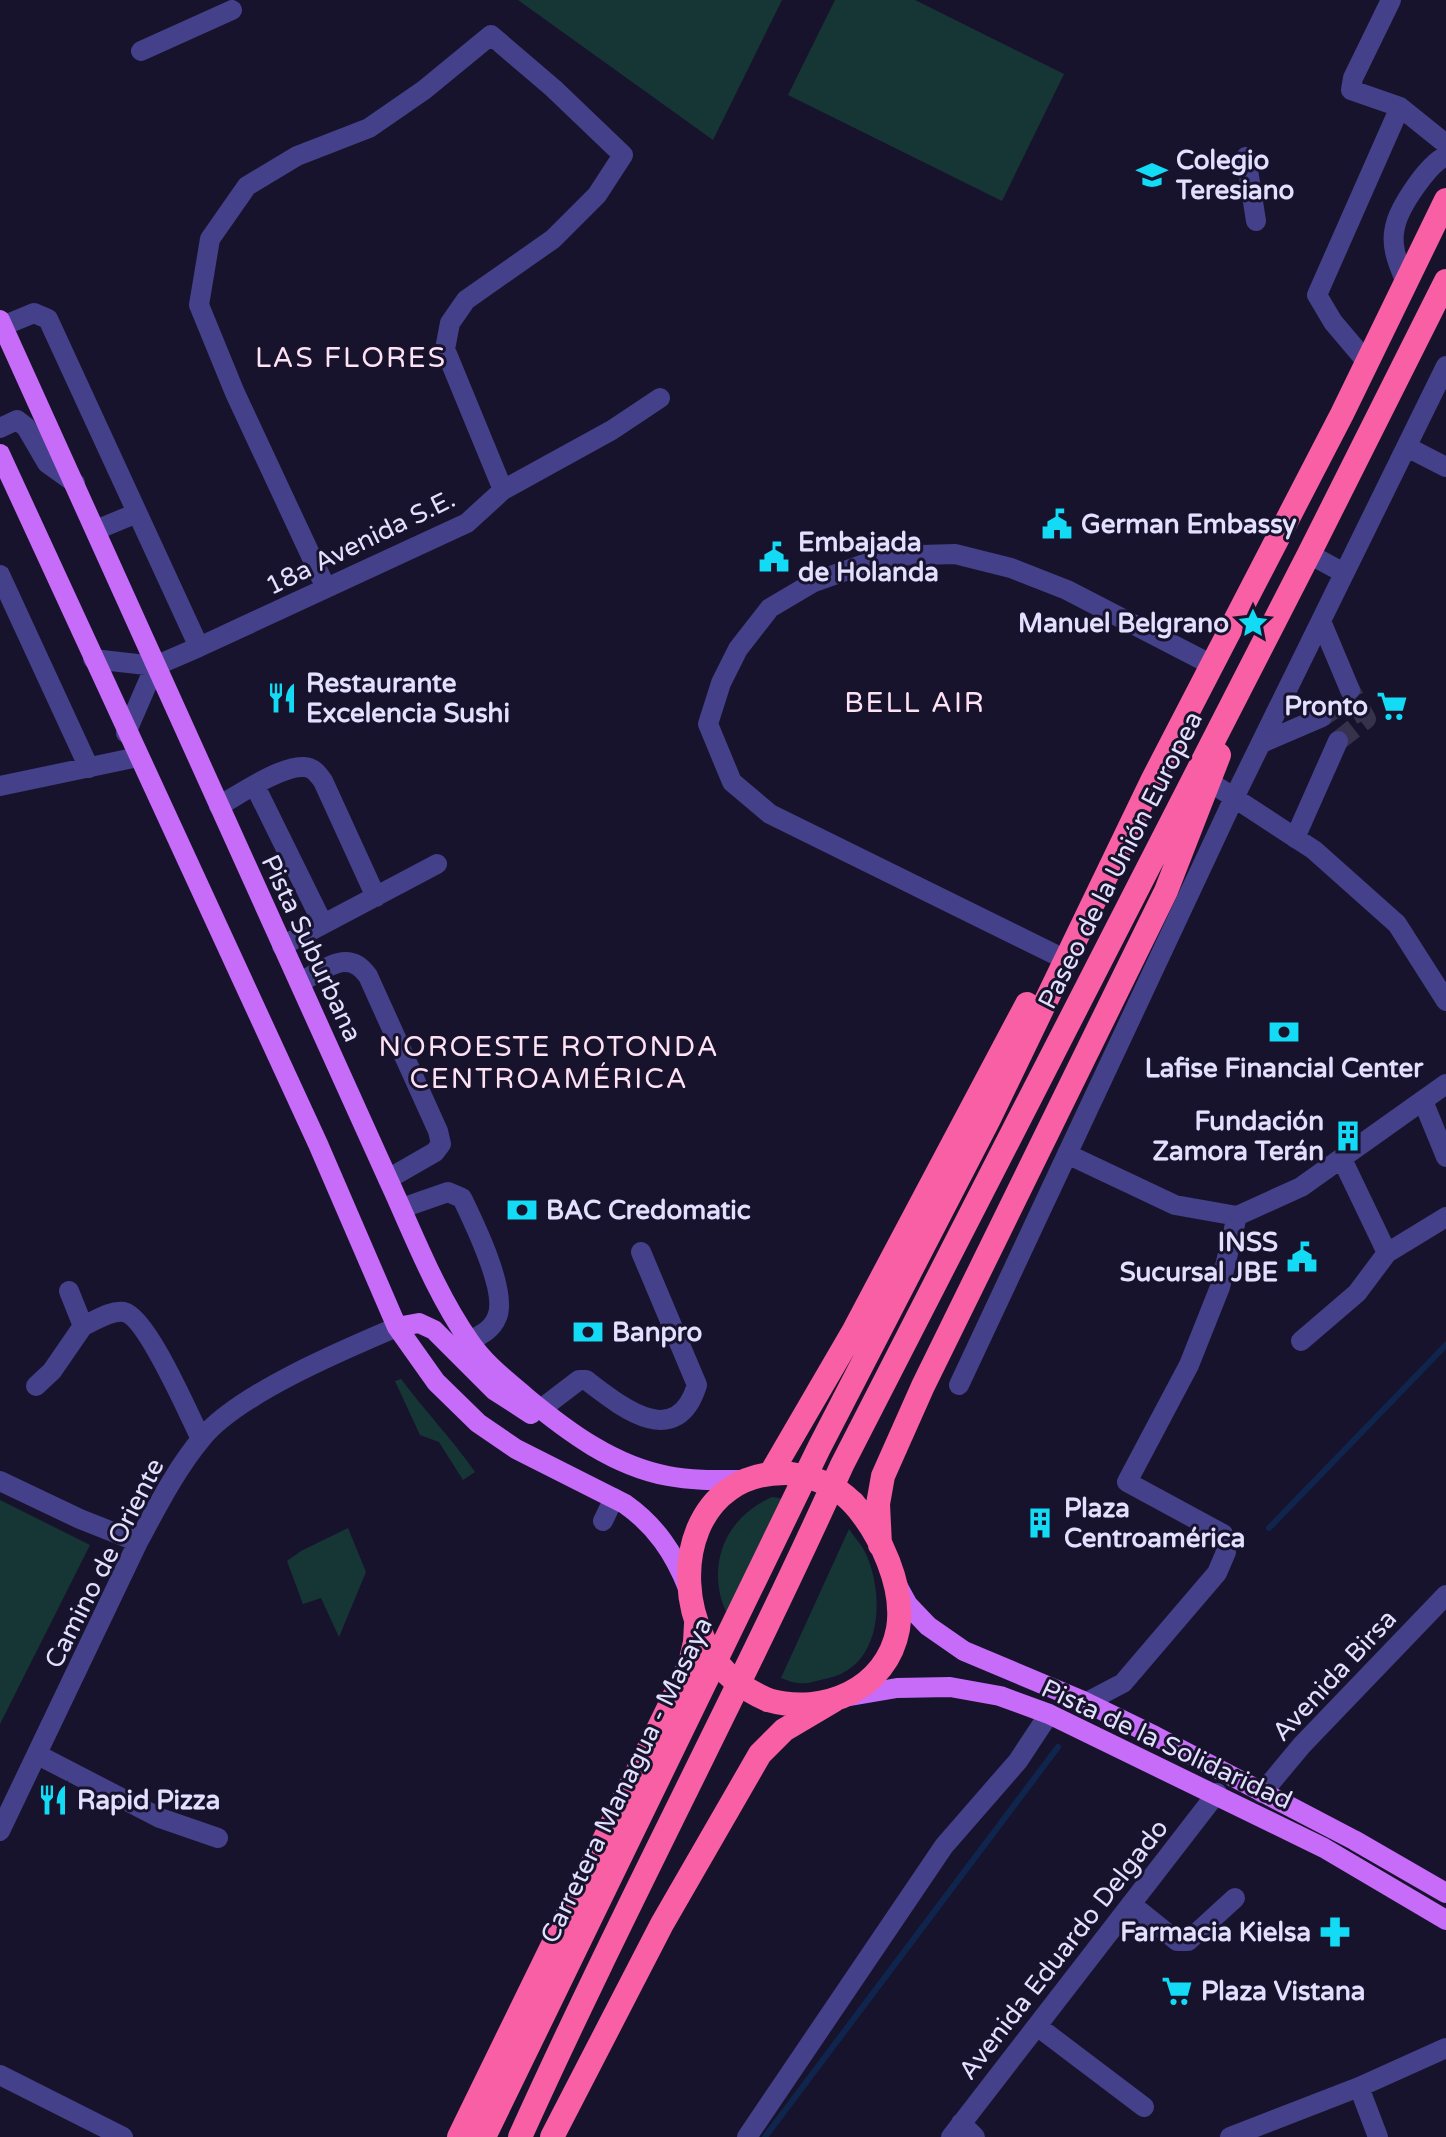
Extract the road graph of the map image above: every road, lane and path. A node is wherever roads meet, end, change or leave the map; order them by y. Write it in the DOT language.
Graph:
graph roads {
  1 [pos="1391,0"];
  2 [pos="232,10"];
  3 [pos="141,51"];
  4 [pos="1400,107"];
  5 [pos="1446,144"];
  6 [pos="1446,156"];
  7 [pos="1246,157"];
  8 [pos="1446,200"];
  9 [pos="1256,221"];
  10 [pos="1446,281"];
  11 [pos="1406,283"];
  12 [pos="1,324"];
  13 [pos="1366,361"];
  14 [pos="1446,366"];
  15 [pos="660,398"];
  16 [pos="0,428"];
  17 [pos="1407,447"];
  18 [pos="0,454"];
  19 [pos="1446,467"];
  20 [pos="75,483"];
  21 [pos="503,490"];
  22 [pos="137,513"];
  23 [pos="96,530"];
  24 [pos="1309,554"];
  25 [pos="1344,573"];
  26 [pos="0,575"];
  27 [pos="326,588"];
  28 [pos="1321,621"];
  29 [pos="199,647"];
  30 [pos="93,659"];
  31 [pos="1212,665"];
  32 [pos="155,666"];
  33 [pos="1242,683"];
  34 [pos="1350,690"];
  35 [pos="1322,717"];
  36 [pos="126,733"];
  37 [pos="1338,741"];
  38 [pos="1264,742"];
  39 [pos="138,757"];
  40 [pos="89,768"];
  41 [pos="1153,779"];
  42 [pos="1210,782"];
  43 [pos="255,786"];
  44 [pos="4,791"];
  45 [pos="1234,798"];
  46 [pos="219,806"];
  47 [pos="1295,838"];
  48 [pos="437,864"];
  49 [pos="376,897"];
  50 [pos="323,924"];
  51 [pos="282,946"];
  52 [pos="1054,954"];
  53 [pos="300,982"];
  54 [pos="1446,1001"];
  55 [pos="1446,1084"];
  56 [pos="1423,1101"];
  57 [pos="1067,1154"];
  58 [pos="1446,1157"];
  59 [pos="1342,1159"];
  60 [pos="388,1179"];
  61 [pos="402,1208"];
  62 [pos="1237,1216"];
  63 [pos="1446,1217"];
  64 [pos="641,1252"];
  65 [pos="1387,1253"];
  66 [pos="69,1291"];
  67 [pos="83,1326"];
  68 [pos="397,1327"];
  69 [pos="469,1341"];
  70 [pos="1301,1341"];
  71 [pos="959,1385"];
  72 [pos="36,1386"];
  73 [pos="541,1409"];
  74 [pos="573,1435"];
  75 [pos="201,1439"];
  76 [pos="819,1448"];
  77 [pos="768,1476"];
  78 [pos="0,1481"];
  79 [pos="614,1498"];
  80 [pos="603,1521"];
  81 [pos="138,1542"];
  82 [pos="884,1556"];
  83 [pos="689,1591"];
  84 [pos="1446,1595"];
  85 [pos="696,1624"];
  86 [pos="1123,1683"];
  87 [pos="839,1698"];
  88 [pos="1083,1701"];
  89 [pos="1049,1714"];
  90 [pos="1117,1719"];
  91 [pos="38,1755"];
  92 [pos="1217,1793"];
  93 [pos="1262,1793"];
  94 [pos="5,1807"];
  95 [pos="0,1831"];
  96 [pos="218,1838"];
  97 [pos="1446,1893"];
  98 [pos="1235,1898"];
  99 [pos="1131,1904"];
  100 [pos="1446,1920"];
  101 [pos="1037,2026"];
  102 [pos="1446,2048"];
  103 [pos="0,2075"];
  104 [pos="1359,2087"];
  105 [pos="1144,2107"];
  106 [pos="962,2132"];
  107 [pos="123,2137"];
  108 [pos="459,2137"];
  109 [pos="484,2137"];
  110 [pos="520,2137"];
  111 [pos="552,2137"];
  112 [pos="747,2137"];
  113 [pos="1230,2137"];
  114 [pos="1378,2137"];
  1 -- 4 [label="street"];
  2 -- 3 [label="street"];
  4 -- 5 [label="street"];
  4 -- 13 [label="street"];
  6 -- 11 [label="street"];
  7 -- 9 [label="street"];
  8 -- 11 [label="highway, Paseo de la Unión Europea"];
  10 -- 24 [label="highway, Paseo de la Unión Europea"];
  11 -- 13 [label="highway, Paseo de la Unión Europea"];
  12 -- 20 [label="main road, Pista Suburbana"];
  12 -- 22 [label="street"];
  13 -- 31 [label="highway, Paseo de la Unión Europea"];
  14 -- 17 [label="street"];
  15 -- 21 [label="street, 18a Avenida S.E."];
  16 -- 20 [label="street"];
  17 -- 19 [label="street"];
  17 -- 25 [label="street"];
  18 -- 30 [label="main road"];
  20 -- 23 [label="main road, Pista Suburbana"];
  21 -- 27 [label="street, 18a Avenida S.E."];
  21 -- 27 [label="street"];
  22 -- 23 [label="street"];
  22 -- 29 [label="street"];
  23 -- 32 [label="main road, Pista Suburbana"];
  24 -- 25 [label="street"];
  24 -- 33 [label="highway, Paseo de la Unión Europea"];
  25 -- 28 [label="street"];
  26 -- 40 [label="street"];
  27 -- 29 [label="street, 18a Avenida S.E."];
  28 -- 34 [label="street"];
  28 -- 38 [label="street"];
  29 -- 32 [label="street, 18a Avenida S.E."];
  30 -- 32 [label="street, 18a Avenida S.E."];
  30 -- 36 [label="main road"];
  31 -- 41 [label="highway, Paseo de la Unión Europea"];
  31 -- 52 [label="street"];
  32 -- 36 [label="street"];
  32 -- 46 [label="main road, Pista Suburbana"];
  33 -- 42 [label="highway"];
  33 -- 110 [label="highway, Paseo de la Unión Europea"];
  35 -- 38 [label="street"];
  36 -- 39 [label="main road"];
  37 -- 47 [label="street"];
  38 -- 45 [label="street"];
  39 -- 40 [label="street"];
  39 -- 68 [label="main road"];
  40 -- 44 [label="street"];
  41 -- 52 [label="highway, Paseo de la Unión Europea"];
  41 -- 76 [label="highway, Paseo de la Unión Europea"];
  42 -- 45 [label="street"];
  42 -- 82 [label="highway"];
  43 -- 46 [label="street"];
  43 -- 49 [label="street"];
  43 -- 50 [label="street"];
  45 -- 47 [label="street"];
  45 -- 57 [label="street"];
  46 -- 51 [label="main road, Pista Suburbana"];
  47 -- 54 [label="street"];
  48 -- 49 [label="street"];
  49 -- 50 [label="street"];
  50 -- 51 [label="street"];
  51 -- 53 [label="main road, Pista Suburbana"];
  52 -- 77 [label="highway, Paseo de la Unión Europea"];
  53 -- 60 [label="main road, Pista Suburbana"];
  53 -- 60 [label="street"];
  55 -- 56 [label="street"];
  56 -- 58 [label="street"];
  56 -- 59 [label="street"];
  57 -- 62 [label="street"];
  57 -- 71 [label="street"];
  59 -- 62 [label="street"];
  59 -- 65 [label="street"];
  60 -- 61 [label="main road, Pista Suburbana"];
  61 -- 69 [label="main road, Pista Suburbana"];
  61 -- 69 [label="street"];
  62 -- 86 [label="street"];
  63 -- 65 [label="street"];
  64 -- 73 [label="street"];
  65 -- 70 [label="street"];
  66 -- 67 [label="street"];
  67 -- 72 [label="street"];
  67 -- 75 [label="street"];
  68 -- 74 [label="main road"];
  68 -- 75 [label="street, Camino de Oriente"];
  68 -- 79 [label="main road"];
  69 -- 73 [label="main road, Pista Suburbana"];
  73 -- 74 [label="main road, Pista Suburbana"];
  74 -- 77 [label="main road, Pista Suburbana"];
  75 -- 81 [label="street, Camino de Oriente"];
  76 -- 109 [label="highway, Carretera Managua - Masaya"];
  77 -- 82 [label="highway, bridge"];
  77 -- 83 [label="highway"];
  78 -- 81 [label="street"];
  79 -- 80 [label="street"];
  79 -- 83 [label="main road"];
  81 -- 91 [label="street, Camino de Oriente"];
  82 -- 87 [label="highway"];
  82 -- 88 [label="main road, Pista de la Solidaridad"];
  83 -- 85 [label="highway"];
  84 -- 93 [label="street, Avenida Birsa"];
  85 -- 87 [label="highway, bridge"];
  85 -- 108 [label="highway"];
  86 -- 88 [label="street"];
  86 -- 90 [label="street"];
  87 -- 89 [label="main road, Pista de la Solidaridad"];
  87 -- 111 [label="highway"];
  88 -- 90 [label="main road, Pista de la Solidaridad"];
  89 -- 92 [label="main road, Pista de la Solidaridad"];
  89 -- 112 [label="street"];
  90 -- 93 [label="main road, Pista de la Solidaridad"];
  91 -- 94 [label="street, Camino de Oriente"];
  91 -- 96 [label="street"];
  92 -- 99 [label="street, Avenida Eduardo Delgado"];
  92 -- 100 [label="main road, Pista de la Solidaridad"];
  93 -- 97 [label="main road, Pista de la Solidaridad"];
  94 -- 95 [label="street, Camino de Oriente"];
  98 -- 99 [label="street"];
  99 -- 101 [label="street, Avenida Eduardo Delgado"];
  101 -- 105 [label="street"];
  101 -- 106 [label="street, Avenida Eduardo Delgado"];
  102 -- 104 [label="street"];
  103 -- 107 [label="street"];
  104 -- 113 [label="street"];
  104 -- 114 [label="street"];
}
